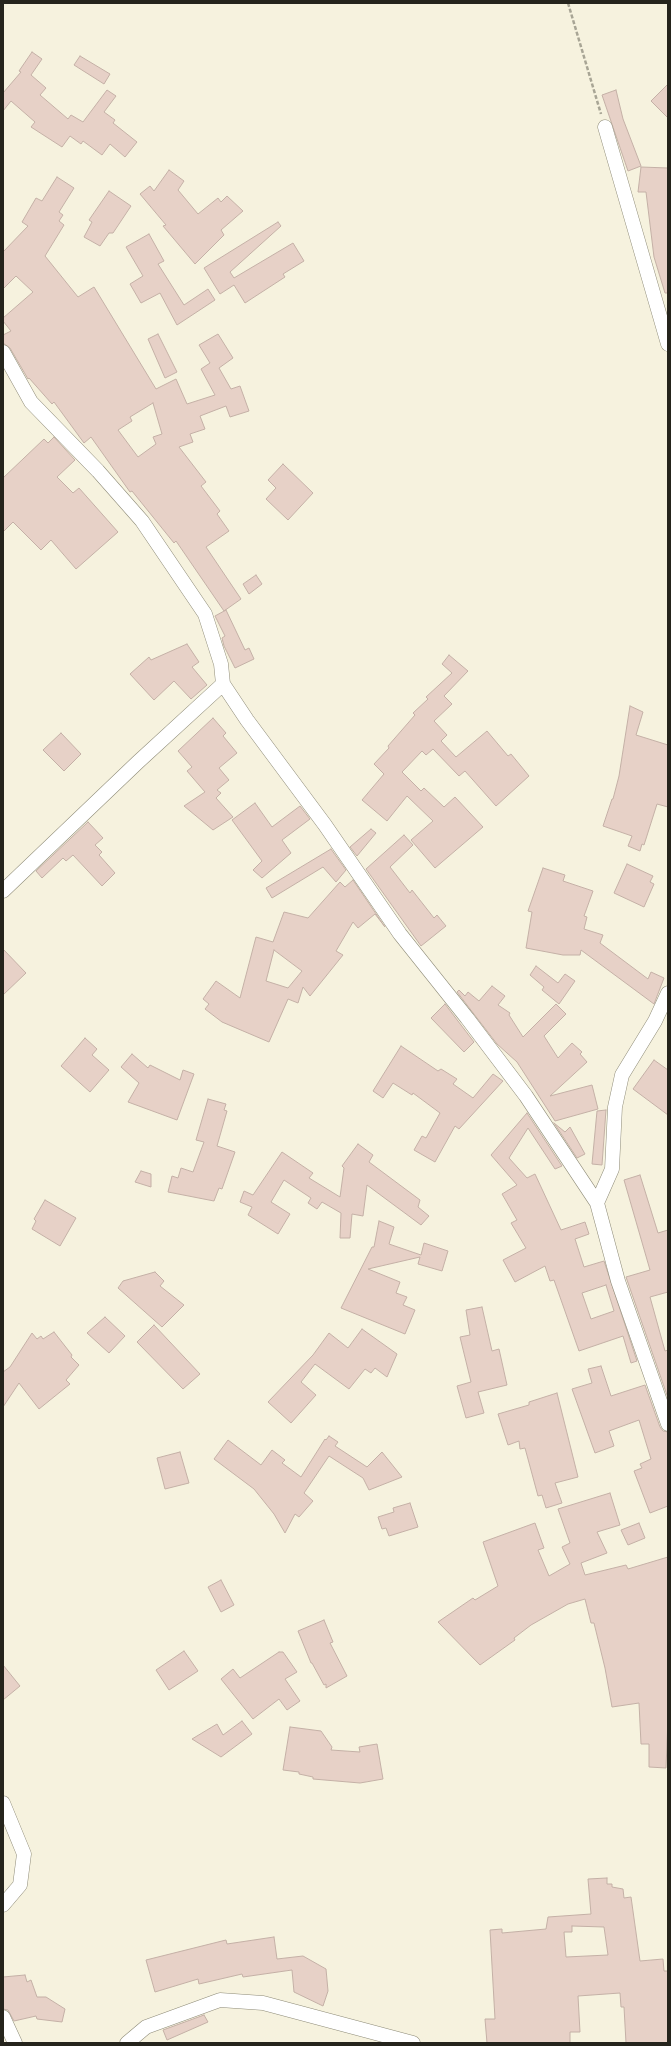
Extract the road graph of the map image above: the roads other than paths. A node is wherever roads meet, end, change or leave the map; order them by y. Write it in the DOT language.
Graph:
graph roads {
  1 [pos="605,127"];
  2 [pos="668,344"];
  3 [pos="3,352"];
  4 [pos="223,684"];
  5 [pos="3,891"];
  6 [pos="668,993"];
  7 [pos="596,1203"];
  8 [pos="668,1424"];
  9 [pos="3,1803"];
  10 [pos="3,1905"];
  11 [pos="3,2018"];
  12 [pos="15,2043"];
  13 [pos="126,2043"];
  14 [pos="413,2043"];
  1 -- 2 [label="street"];
  3 -- 4 [label="street"];
  4 -- 5 [label="street"];
  4 -- 7 [label="street"];
  6 -- 7 [label="street"];
  7 -- 8 [label="street"];
  9 -- 10 [label="street"];
  11 -- 12 [label="street"];
  13 -- 14 [label="street"];
}
